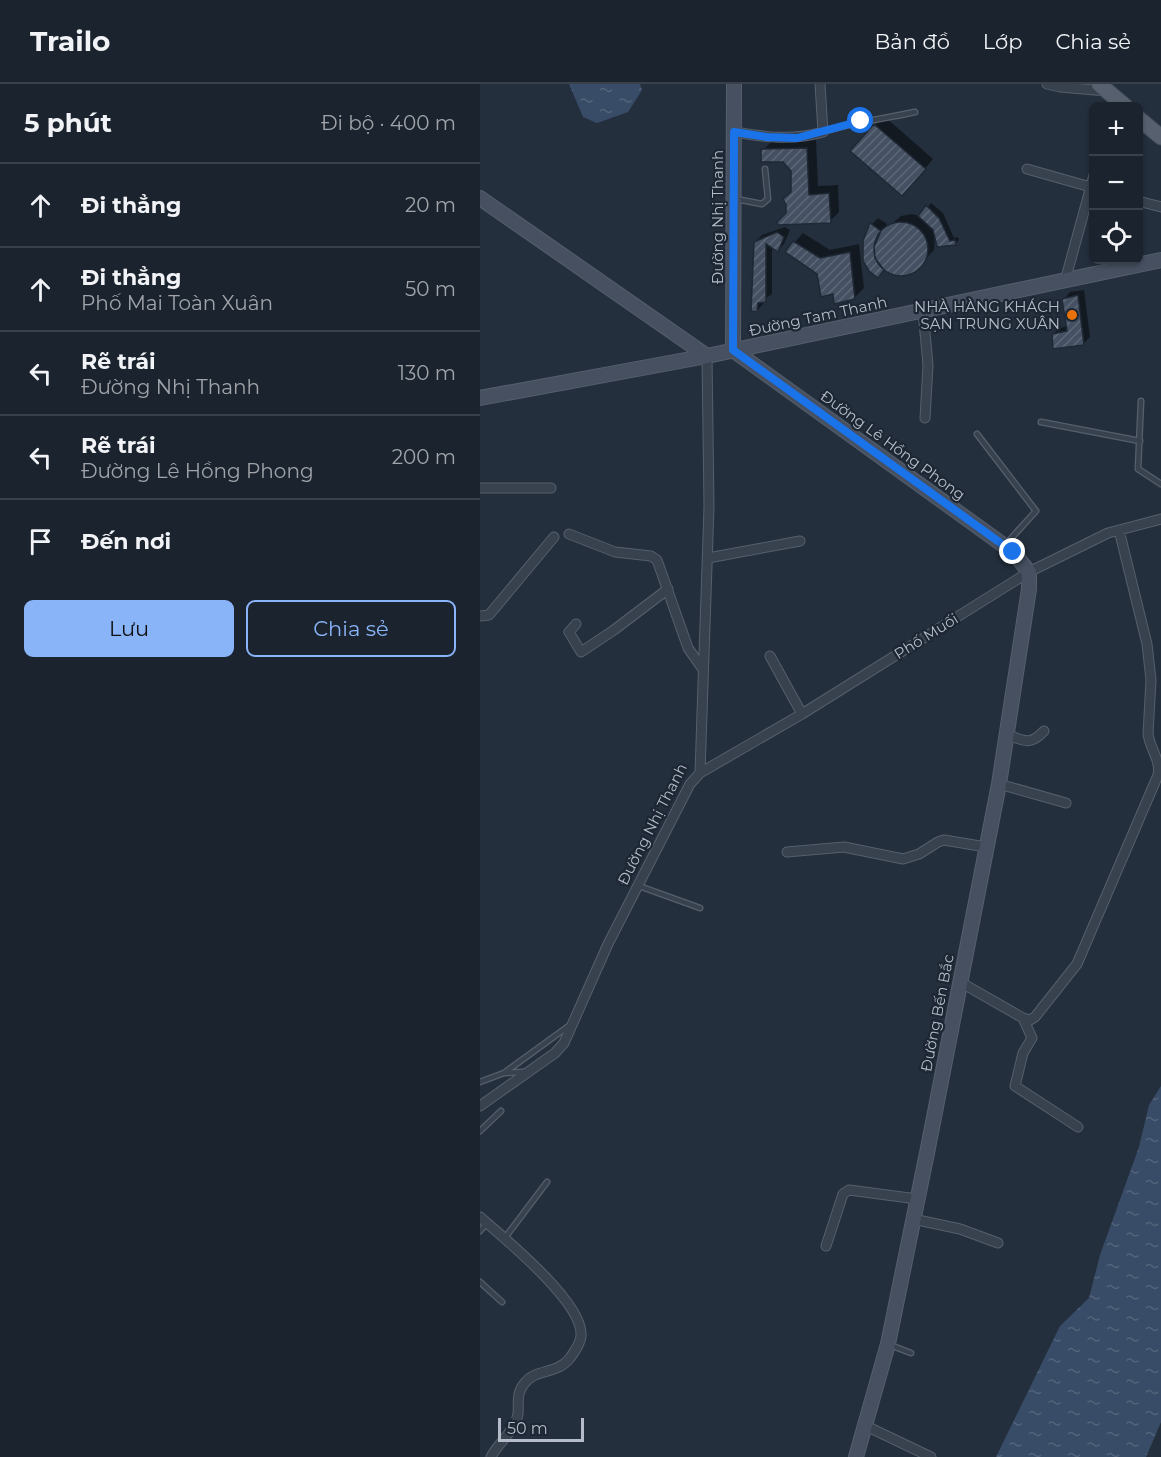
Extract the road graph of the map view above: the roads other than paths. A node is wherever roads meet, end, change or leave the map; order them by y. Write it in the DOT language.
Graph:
graph roads {
  1 [pos="734,84"];
  2 [pos="820,84"];
  3 [pos="1047,84"];
  4 [pos="1111,97"];
  5 [pos="915,112"];
  6 [pos="1143,122"];
  7 [pos="734,132"];
  8 [pos="823,132"];
  9 [pos="1161,137"];
  10 [pos="765,169"];
  11 [pos="1027,170"];
  12 [pos="1089,187"];
  13 [pos="480,198"];
  14 [pos="734,198"];
  15 [pos="1089,198"];
  16 [pos="1143,202"];
  17 [pos="1161,207"];
  18 [pos="1161,260"];
  19 [pos="1065,281"];
  20 [pos="923,310"];
  21 [pos="733,350"];
  22 [pos="707,356"];
  23 [pos="480,398"];
  24 [pos="1141,401"];
  25 [pos="926,418"];
  26 [pos="1041,422"];
  27 [pos="977,434"];
  28 [pos="1140,441"];
  29 [pos="1161,484"];
  30 [pos="480,488"];
  31 [pos="550,488"];
  32 [pos="1161,519"];
  33 [pos="1119,530"];
  34 [pos="569,534"];
  35 [pos="554,537"];
  36 [pos="800,541"];
  37 [pos="1004,546"];
  38 [pos="708,558"];
  39 [pos="1029,572"];
  40 [pos="668,589"];
  41 [pos="480,616"];
  42 [pos="576,624"];
  43 [pos="770,656"];
  44 [pos="702,669"];
  45 [pos="802,714"];
  46 [pos="1044,731"];
  47 [pos="1006,734"];
  48 [pos="700,773"];
  49 [pos="999,784"];
  50 [pos="1066,803"];
  51 [pos="986,847"];
  52 [pos="787,852"];
  53 [pos="639,886"];
  54 [pos="700,908"];
  55 [pos="960,982"];
  56 [pos="1023,1018"];
  57 [pos="573,1023"];
  58 [pos="528,1072"];
  59 [pos="504,1073"];
  60 [pos="480,1082"];
  61 [pos="480,1106"];
  62 [pos="501,1111"];
  63 [pos="1078,1127"];
  64 [pos="480,1131"];
  65 [pos="547,1182"];
  66 [pos="917,1199"];
  67 [pos="913,1219"];
  68 [pos="483,1220"];
  69 [pos="480,1231"];
  70 [pos="504,1239"];
  71 [pos="998,1243"];
  72 [pos="826,1246"];
  73 [pos="480,1282"];
  74 [pos="502,1302"];
  75 [pos="888,1344"];
  76 [pos="911,1353"];
  77 [pos="866,1426"];
  78 [pos="491,1457"];
  79 [pos="856,1457"];
  80 [pos="931,1457"];
  1 -- 7 [label="main road, Đường Nhị Thanh"];
  2 -- 8 [label="street"];
  3 -- 4 [label="street"];
  5 -- 8 [label="lane"];
  6 -- 9 [label="main road"];
  7 -- 8 [label="street"];
  7 -- 14 [label="main road, Đường Nhị Thanh"];
  10 -- 14 [label="lane"];
  11 -- 12 [label="street"];
  13 -- 22 [label="main road"];
  14 -- 21 [label="main road, Đường Nhị Thanh"];
  15 -- 19 [label="street"];
  16 -- 17 [label="street"];
  18 -- 19 [label="main road, Đường Tam Thanh"];
  19 -- 20 [label="main road, Đường Tam Thanh"];
  20 -- 21 [label="main road, Đường Tam Thanh"];
  20 -- 25 [label="street"];
  21 -- 22 [label="main road, Đường Tam Thanh"];
  21 -- 37 [label="main road, Đường Lê Hồng Phong"];
  22 -- 23 [label="main road, Đường Tam Thanh"];
  22 -- 38 [label="street, Đường Nhị Thanh"];
  24 -- 28 [label="lane"];
  26 -- 28 [label="lane"];
  27 -- 37 [label="lane"];
  28 -- 29 [label="lane"];
  30 -- 31 [label="street"];
  32 -- 33 [label="street, Phố Muối"];
  33 -- 39 [label="street, Phố Muối"];
  33 -- 56 [label="street"];
  34 -- 40 [label="street"];
  35 -- 41 [label="street"];
  36 -- 38 [label="street"];
  37 -- 39 [label="main road, Đường Lê Hồng Phong"];
  38 -- 44 [label="street, Đường Nhị Thanh"];
  39 -- 45 [label="street, Phố Muối"];
  39 -- 47 [label="main road, Đường Bến Bắc"];
  40 -- 42 [label="street"];
  40 -- 44 [label="street"];
  43 -- 45 [label="street"];
  44 -- 48 [label="street, Đường Nhị Thanh"];
  45 -- 48 [label="street, Phố Muối"];
  46 -- 47 [label="street"];
  47 -- 49 [label="main road, Đường Bến Bắc"];
  48 -- 53 [label="street, Đường Nhị Thanh"];
  49 -- 50 [label="street"];
  49 -- 51 [label="main road, Đường Bến Bắc"];
  51 -- 52 [label="street"];
  51 -- 55 [label="main road, Đường Bến Bắc"];
  53 -- 54 [label="lane"];
  53 -- 57 [label="street, Đường Nhị Thanh"];
  55 -- 56 [label="street"];
  55 -- 66 [label="main road, Đường Bến Bắc"];
  56 -- 63 [label="street"];
  57 -- 58 [label="street, Đường Nhị Thanh"];
  57 -- 59 [label="lane"];
  58 -- 59 [label="lane"];
  58 -- 61 [label="street, Đường Nhị Thanh"];
  59 -- 60 [label="lane"];
  62 -- 64 [label="lane"];
  65 -- 70 [label="lane"];
  66 -- 67 [label="main road, Đường Bến Bắc"];
  66 -- 72 [label="street"];
  67 -- 71 [label="street"];
  67 -- 75 [label="main road, Đường Bến Bắc"];
  68 -- 69 [label="lane"];
  68 -- 70 [label="street"];
  70 -- 78 [label="street"];
  73 -- 74 [label="lane"];
  75 -- 76 [label="lane"];
  75 -- 77 [label="main road, Đường Bến Bắc"];
  77 -- 79 [label="main road, Đường Bến Bắc"];
  77 -- 80 [label="street"];
}
